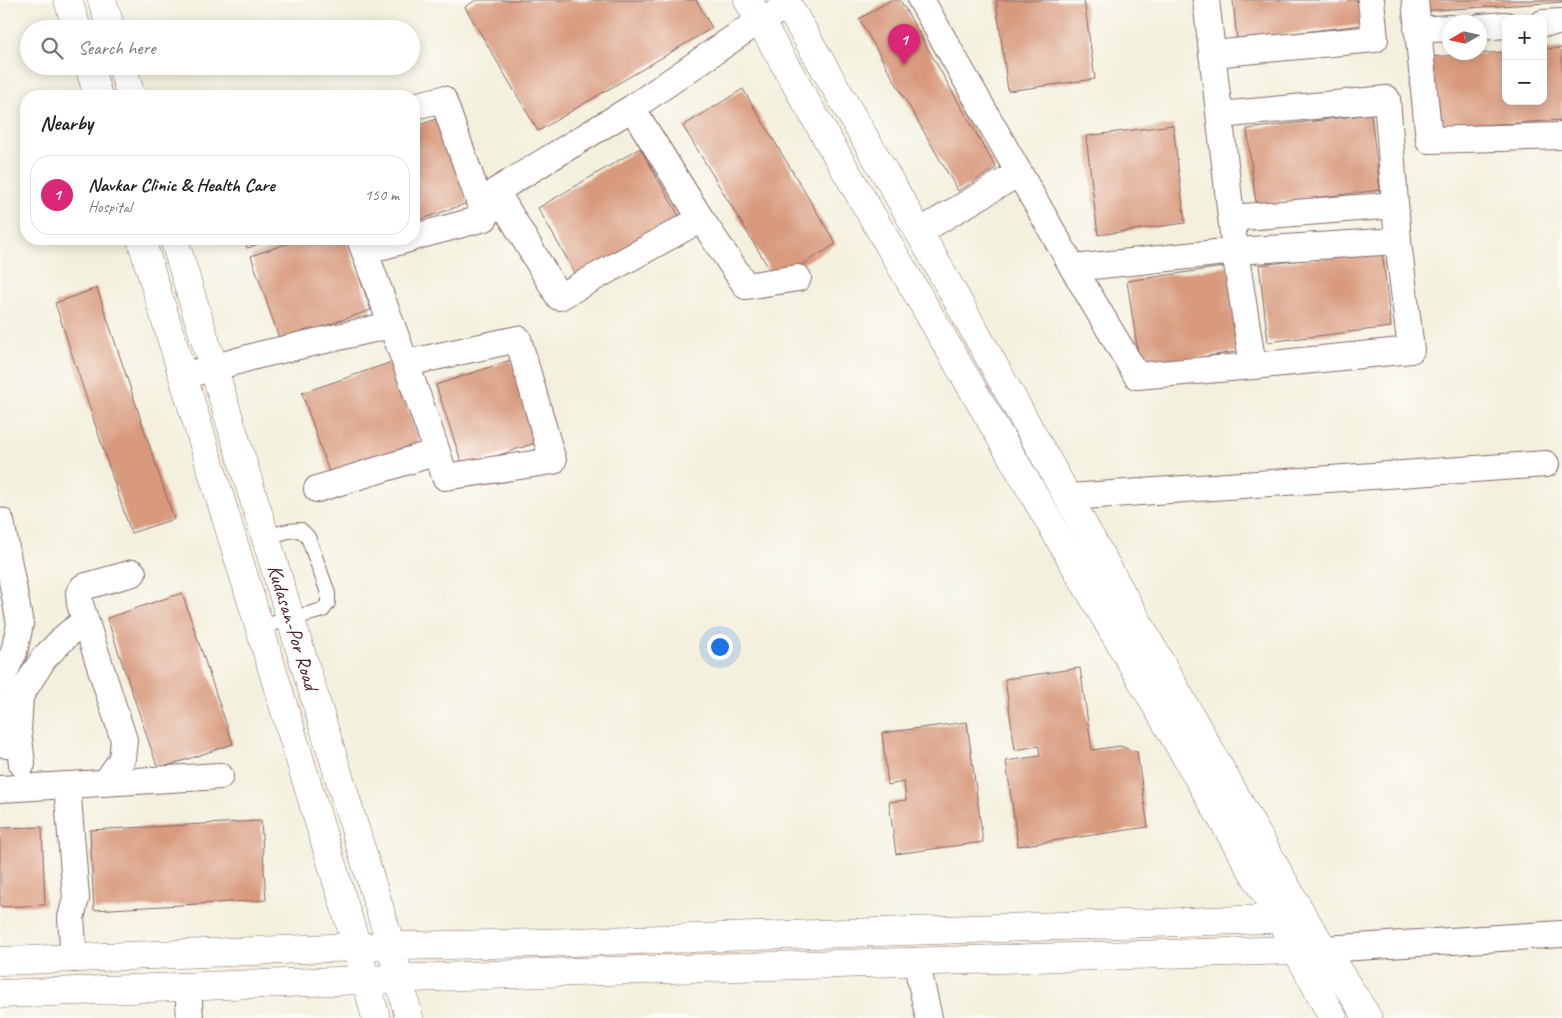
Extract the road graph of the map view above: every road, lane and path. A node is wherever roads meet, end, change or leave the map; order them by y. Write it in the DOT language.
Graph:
graph roads {
  1 [pos="68,0"];
  2 [pos="102,0"];
  3 [pos="921,0"];
  4 [pos="1206,0"];
  5 [pos="1371,0"];
  6 [pos="1415,0"];
  7 [pos="787,3"];
  8 [pos="754,10"];
  9 [pos="74,20"];
  10 [pos="108,20"];
  11 [pos="1562,22"];
  12 [pos="1547,23"];
  13 [pos="1502,25"];
  14 [pos="1487,26"];
  15 [pos="1442,28"];
  16 [pos="1417,30"];
  17 [pos="1212,54"];
  18 [pos="91,75"];
  19 [pos="125,75"];
  20 [pos="96,90"];
  21 [pos="129,90"];
  22 [pos="420,104"];
  23 [pos="632,108"];
  24 [pos="1220,115"];
  25 [pos="1562,136"];
  26 [pos="1019,173"];
  27 [pos="1395,205"];
  28 [pos="1232,218"];
  29 [pos="701,219"];
  30 [pos="919,232"];
  31 [pos="420,235"];
  32 [pos="1398,241"];
  33 [pos="143,245"];
  34 [pos="176,245"];
  35 [pos="363,245"];
  36 [pos="1236,251"];
  37 [pos="1073,268"];
  38 [pos="798,278"];
  39 [pos="391,325"];
  40 [pos="406,363"];
  41 [pos="213,366"];
  42 [pos="1253,366"];
  43 [pos="183,376"];
  44 [pos="437,452"];
  45 [pos="1546,464"];
  46 [pos="317,489"];
  47 [pos="1069,497"];
  48 [pos="0,521"];
  49 [pos="266,537"];
  50 [pos="133,573"];
  51 [pos="291,618"];
  52 [pos="85,620"];
  53 [pos="260,627"];
  54 [pos="7,652"];
  55 [pos="0,682"];
  56 [pos="0,702"];
  57 [pos="22,764"];
  58 [pos="220,776"];
  59 [pos="106,782"];
  60 [pos="53,785"];
  61 [pos="0,789"];
  62 [pos="1292,918"];
  63 [pos="1562,934"];
  64 [pos="391,946"];
  65 [pos="357,947"];
  66 [pos="1325,949"];
  67 [pos="1297,950"];
  68 [pos="74,958"];
  69 [pos="0,961"];
  70 [pos="916,961"];
  71 [pos="399,978"];
  72 [pos="366,979"];
  73 [pos="188,987"];
  74 [pos="0,994"];
  75 [pos="190,1018"];
  76 [pos="376,1018"];
  77 [pos="409,1018"];
  78 [pos="929,1018"];
  79 [pos="1333,1018"];
  80 [pos="1368,1018"];
  1 -- 9 [label="street"];
  2 -- 10 [label="street"];
  3 -- 26 [label="street"];
  4 -- 17 [label="street"];
  5 -- 17 [label="street"];
  6 -- 16 [label="street"];
  7 -- 8 [label="street"];
  7 -- 30 [label="street"];
  8 -- 23 [label="street"];
  8 -- 62 [label="street"];
  11 -- 12 [label="street"];
  13 -- 14 [label="street"];
  15 -- 16 [label="street"];
  16 -- 25 [label="street"];
  17 -- 24 [label="street"];
  18 -- 20 [label="street"];
  19 -- 21 [label="street"];
  22 -- 31 [label="street"];
  23 -- 29 [label="street"];
  23 -- 29 [label="street"];
  24 -- 27 [label="street"];
  24 -- 28 [label="street"];
  26 -- 30 [label="street"];
  26 -- 37 [label="street"];
  27 -- 28 [label="street"];
  27 -- 32 [label="street"];
  28 -- 36 [label="street"];
  29 -- 38 [label="street"];
  30 -- 47 [label="street"];
  32 -- 36 [label="street"];
  32 -- 42 [label="street"];
  33 -- 43 [label="street, Kudasan-Por Road"];
  34 -- 41 [label="street, Kudasan-Por Road"];
  35 -- 39 [label="street"];
  36 -- 37 [label="street"];
  36 -- 42 [label="street"];
  37 -- 42 [label="street"];
  39 -- 40 [label="street"];
  39 -- 41 [label="street"];
  40 -- 44 [label="street"];
  40 -- 44 [label="street"];
  41 -- 43 [label="street"];
  41 -- 49 [label="street, Kudasan-Por Road"];
  43 -- 53 [label="street, Kudasan-Por Road"];
  44 -- 46 [label="street"];
  45 -- 47 [label="street"];
  47 -- 62 [label="street"];
  48 -- 54 [label="street"];
  49 -- 51 [label="street, Kudasan-Por Road"];
  49 -- 51 [label="lane"];
  50 -- 52 [label="street"];
  51 -- 53 [label="lane"];
  51 -- 64 [label="street, Kudasan-Por Road"];
  52 -- 57 [label="street"];
  52 -- 59 [label="street"];
  53 -- 65 [label="street, Kudasan-Por Road"];
  54 -- 55 [label="street"];
  56 -- 57 [label="street"];
  57 -- 60 [label="street"];
  58 -- 59 [label="street"];
  59 -- 60 [label="street"];
  60 -- 61 [label="street"];
  60 -- 68 [label="street"];
  62 -- 64 [label="street"];
  62 -- 66 [label="street"];
  62 -- 67 [label="street"];
  63 -- 66 [label="street"];
  64 -- 65 [label="street"];
  64 -- 71 [label="street, Kudasan-Por Road"];
  65 -- 68 [label="street"];
  65 -- 72 [label="street, Kudasan-Por Road"];
  66 -- 67 [label="street"];
  66 -- 80 [label="street"];
  67 -- 70 [label="street"];
  67 -- 79 [label="street"];
  68 -- 69 [label="street"];
  70 -- 71 [label="street"];
  70 -- 78 [label="street"];
  71 -- 72 [label="street"];
  71 -- 77 [label="street, Kudasan-Por Road"];
  72 -- 73 [label="street"];
  72 -- 76 [label="street, Kudasan-Por Road"];
  73 -- 74 [label="street"];
  73 -- 75 [label="street"];
}
